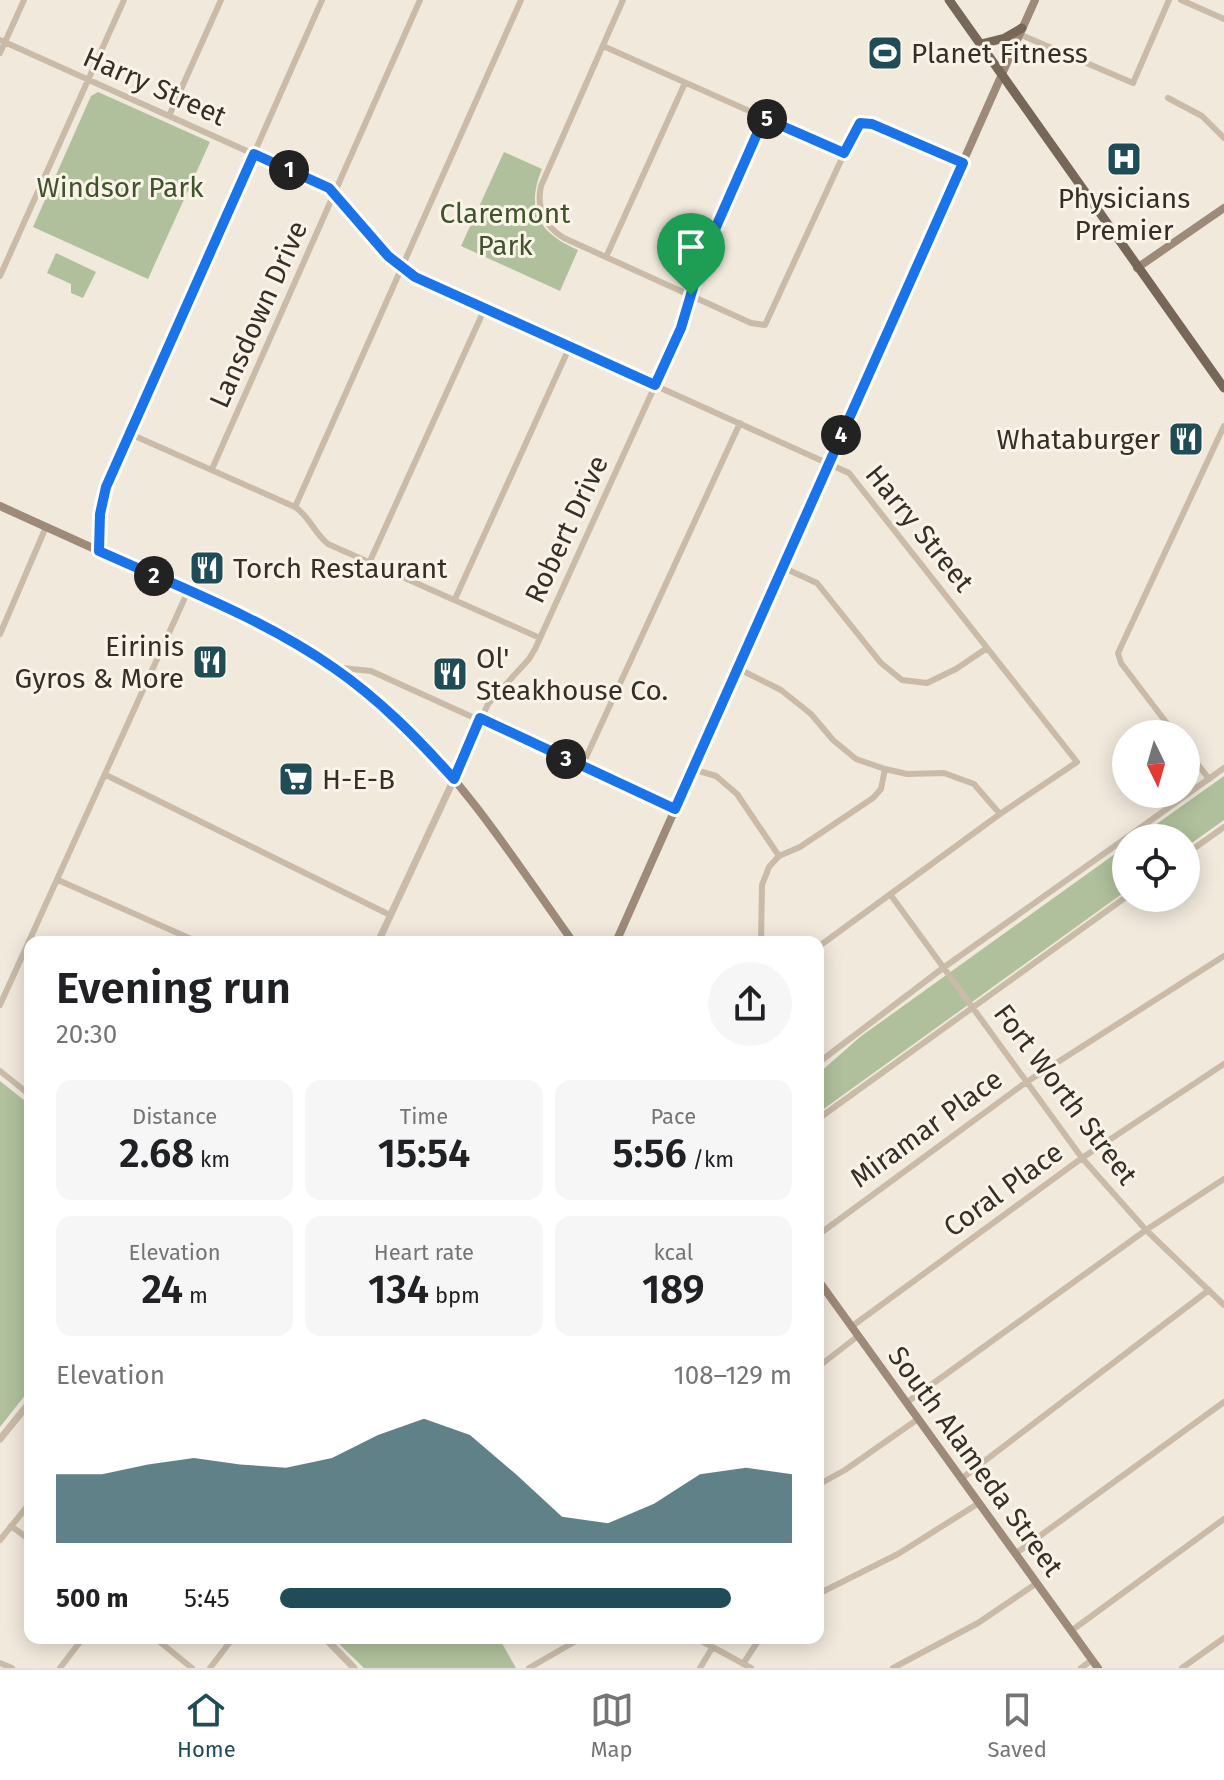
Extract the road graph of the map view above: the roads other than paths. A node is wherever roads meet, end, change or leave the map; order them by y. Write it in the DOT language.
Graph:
graph roads {
  1 [pos="24,0"];
  2 [pos="124,0"];
  3 [pos="221,0"];
  4 [pos="322,0"];
  5 [pos="420,0"];
  6 [pos="521,0"];
  7 [pos="623,0"];
  8 [pos="949,0"];
  9 [pos="1035,0"];
  10 [pos="1169,0"];
  11 [pos="1181,0"];
  12 [pos="1224,19"];
  13 [pos="1021,31"];
  14 [pos="2,41"];
  15 [pos="981,44"];
  16 [pos="603,46"];
  17 [pos="0,53"];
  18 [pos="1003,73"];
  19 [pos="89,80"];
  20 [pos="685,83"];
  21 [pos="1168,98"];
  22 [pos="169,116"];
  23 [pos="764,118"];
  24 [pos="1224,138"];
  25 [pos="844,153"];
  26 [pos="254,154"];
  27 [pos="963,163"];
  28 [pos="335,194"];
  29 [pos="1224,208"];
  30 [pos="606,257"];
  31 [pos="402,268"];
  32 [pos="1137,268"];
  33 [pos="0,276"];
  34 [pos="691,295"];
  35 [pos="485,308"];
  36 [pos="570,346"];
  37 [pos="655,385"];
  38 [pos="1224,388"];
  39 [pos="740,423"];
  40 [pos="1224,426"];
  41 [pos="128,433"];
  42 [pos="829,463"];
  43 [pos="212,469"];
  44 [pos="0,506"];
  45 [pos="295,507"];
  46 [pos="46,527"];
  47 [pos="99,551"];
  48 [pos="370,561"];
  49 [pos="782,567"];
  50 [pos="188,591"];
  51 [pos="455,599"];
  52 [pos="0,634"];
  53 [pos="540,638"];
  54 [pos="987,648"];
  55 [pos="333,667"];
  56 [pos="737,668"];
  57 [pos="480,718"];
  58 [pos="1164,720"];
  59 [pos="582,766"];
  60 [pos="1200,767"];
  61 [pos="1224,768"];
  62 [pos="692,769"];
  63 [pos="885,769"];
  64 [pos="106,775"];
  65 [pos="454,779"];
  66 [pos="1209,779"];
  67 [pos="675,809"];
  68 [pos="1000,814"];
  69 [pos="1146,824"];
  70 [pos="1224,827"];
  71 [pos="1200,844"];
  72 [pos="1112,848"];
  73 [pos="779,856"];
  74 [pos="58,880"];
  75 [pos="890,894"];
  76 [pos="1112,907"];
  77 [pos="390,915"];
  78 [pos="34,936"];
  79 [pos="184,936"];
  80 [pos="381,936"];
  81 [pos="569,936"];
  82 [pos="619,936"];
  83 [pos="761,936"];
  84 [pos="824,943"];
  85 [pos="1224,956"];
  86 [pos="24,959"];
  87 [pos="943,968"];
  88 [pos="0,1005"];
  89 [pos="973,1007"];
  90 [pos="824,1058"];
  91 [pos="1224,1064"];
  92 [pos="0,1071"];
  93 [pos="1025,1083"];
  94 [pos="24,1090"];
  95 [pos="824,1115"];
  96 [pos="1082,1158"];
  97 [pos="1224,1179"];
  98 [pos="1146,1230"];
  99 [pos="824,1231"];
  100 [pos="824,1289"];
  101 [pos="1209,1290"];
  102 [pos="1223,1302"];
  103 [pos="851,1327"];
  104 [pos="858,1336"];
  105 [pos="824,1362"];
  106 [pos="1224,1402"];
  107 [pos="906,1403"];
  108 [pos="24,1409"];
  109 [pos="918,1419"];
  110 [pos="0,1439"];
  111 [pos="961,1479"];
  112 [pos="824,1482"];
  113 [pos="979,1503"];
  114 [pos="24,1510"];
  115 [pos="1224,1519"];
  116 [pos="11,1526"];
  117 [pos="24,1536"];
  118 [pos="0,1540"];
  119 [pos="1015,1554"];
  120 [pos="1037,1583"];
  121 [pos="824,1591"];
  122 [pos="1071,1631"];
  123 [pos="1224,1638"];
  124 [pos="78,1644"];
  125 [pos="162,1644"];
  126 [pos="228,1644"];
  127 [pos="331,1644"];
  128 [pos="571,1644"];
  129 [pos="706,1644"];
  130 [pos="756,1644"];
  131 [pos="712,1648"];
  132 [pos="0,1663"];
  133 [pos="743,1664"];
  134 [pos="1095,1664"];
  135 [pos="12,1668"];
  136 [pos="60,1668"];
  137 [pos="192,1668"];
  138 [pos="210,1668"];
  139 [pos="354,1668"];
  140 [pos="529,1668"];
  141 [pos="700,1668"];
  142 [pos="751,1668"];
  143 [pos="893,1668"];
  144 [pos="1081,1668"];
  145 [pos="1182,1668"];
  1 -- 14 [label="street"];
  2 -- 19 [label="street"];
  3 -- 22 [label="street"];
  4 -- 26 [label="street"];
  5 -- 28 [label="street, Lansdown Drive"];
  6 -- 31 [label="street"];
  7 -- 16 [label="street"];
  8 -- 15 [label="main road"];
  9 -- 13 [label="main road"];
  10 -- 13 [label="street"];
  11 -- 12 [label="street"];
  13 -- 15 [label="main road"];
  13 -- 18 [label="main road"];
  14 -- 17 [label="street"];
  14 -- 19 [label="street, Harry Street"];
  15 -- 18 [label="main road"];
  16 -- 20 [label="street"];
  16 -- 30 [label="street"];
  18 -- 27 [label="main road"];
  18 -- 32 [label="main road"];
  19 -- 22 [label="street, Harry Street"];
  19 -- 33 [label="street"];
  20 -- 23 [label="street"];
  20 -- 30 [label="street"];
  21 -- 24 [label="street"];
  22 -- 26 [label="street, Harry Street"];
  23 -- 25 [label="street"];
  23 -- 34 [label="street, Robert Drive"];
  25 -- 27 [label="street"];
  25 -- 34 [label="street"];
  26 -- 28 [label="street, Harry Street"];
  26 -- 41 [label="street"];
  27 -- 42 [label="main road"];
  28 -- 31 [label="street, Harry Street"];
  28 -- 43 [label="street, Lansdown Drive"];
  29 -- 32 [label="main road"];
  30 -- 34 [label="street"];
  31 -- 35 [label="street, Harry Street"];
  31 -- 45 [label="street"];
  32 -- 38 [label="main road"];
  34 -- 37 [label="street, Robert Drive"];
  35 -- 36 [label="street, Harry Street"];
  35 -- 48 [label="street"];
  36 -- 37 [label="street, Harry Street"];
  36 -- 51 [label="street"];
  37 -- 39 [label="street, Harry Street"];
  37 -- 53 [label="street, Robert Drive"];
  39 -- 42 [label="street, Harry Street"];
  39 -- 59 [label="street"];
  40 -- 58 [label="street"];
  41 -- 43 [label="street"];
  41 -- 47 [label="street"];
  42 -- 49 [label="main road"];
  42 -- 54 [label="street, Harry Street"];
  43 -- 45 [label="street"];
  44 -- 46 [label="main road"];
  45 -- 48 [label="street"];
  46 -- 47 [label="main road"];
  46 -- 52 [label="street"];
  47 -- 50 [label="main road"];
  48 -- 51 [label="street"];
  49 -- 54 [label="street"];
  49 -- 56 [label="main road"];
  50 -- 55 [label="main road"];
  50 -- 64 [label="street"];
  51 -- 53 [label="street"];
  53 -- 57 [label="street, Robert Drive"];
  54 -- 68 [label="street, Harry Street"];
  55 -- 57 [label="street"];
  55 -- 65 [label="main road"];
  56 -- 62 [label="main road"];
  56 -- 63 [label="street"];
  57 -- 59 [label="street"];
  57 -- 65 [label="street, Robert Drive"];
  59 -- 67 [label="street"];
  60 -- 66 [label="street"];
  61 -- 66 [label="street"];
  62 -- 67 [label="main road"];
  62 -- 73 [label="street"];
  63 -- 68 [label="street"];
  63 -- 73 [label="street"];
  64 -- 74 [label="street"];
  64 -- 77 [label="street"];
  65 -- 77 [label="street, Robert Drive"];
  65 -- 81 [label="main road"];
  66 -- 69 [label="street"];
  67 -- 82 [label="main road"];
  68 -- 75 [label="street"];
  70 -- 71 [label="street"];
  72 -- 87 [label="street"];
  73 -- 83 [label="street"];
  74 -- 78 [label="street"];
  74 -- 79 [label="street"];
  75 -- 84 [label="street"];
  75 -- 87 [label="street, Fort Worth Street"];
  76 -- 89 [label="street"];
  77 -- 80 [label="street, Robert Drive"];
  85 -- 93 [label="street, Miramar Place"];
  86 -- 88 [label="street"];
  87 -- 89 [label="street, Fort Worth Street"];
  87 -- 90 [label="street"];
  89 -- 93 [label="street, Fort Worth Street"];
  89 -- 95 [label="street"];
  91 -- 96 [label="street, Coral Place"];
  92 -- 94 [label="street"];
  93 -- 96 [label="street, Fort Worth Street"];
  93 -- 99 [label="street, Miramar Place"];
  96 -- 98 [label="street, Fort Worth Street"];
  96 -- 103 [label="street, Coral Place"];
  97 -- 98 [label="street"];
  98 -- 101 [label="street, Fort Worth Street"];
  98 -- 107 [label="street"];
  100 -- 103 [label="main road, South Alameda Street"];
  101 -- 102 [label="street, Fort Worth Street"];
  101 -- 111 [label="street"];
  103 -- 104 [label="main road, South Alameda Street"];
  104 -- 105 [label="street"];
  104 -- 107 [label="main road, South Alameda Street"];
  106 -- 119 [label="street"];
  107 -- 109 [label="main road, South Alameda Street"];
  108 -- 110 [label="street"];
  109 -- 111 [label="main road, South Alameda Street"];
  109 -- 112 [label="street"];
  111 -- 113 [label="main road, South Alameda Street"];
  113 -- 119 [label="main road, South Alameda Street"];
  113 -- 121 [label="street"];
  114 -- 116 [label="street"];
  115 -- 122 [label="street"];
  116 -- 117 [label="street"];
  116 -- 118 [label="street"];
  119 -- 120 [label="main road, South Alameda Street"];
  120 -- 122 [label="main road, South Alameda Street"];
  120 -- 143 [label="street"];
  122 -- 134 [label="main road, South Alameda Street"];
  123 -- 145 [label="street"];
  124 -- 136 [label="street"];
  125 -- 137 [label="street"];
  126 -- 138 [label="street"];
  127 -- 139 [label="street"];
  128 -- 140 [label="street"];
  129 -- 131 [label="street"];
  130 -- 133 [label="street"];
  131 -- 133 [label="street"];
  131 -- 141 [label="street"];
  132 -- 135 [label="street"];
  133 -- 142 [label="street"];
  134 -- 144 [label="street"];
}
